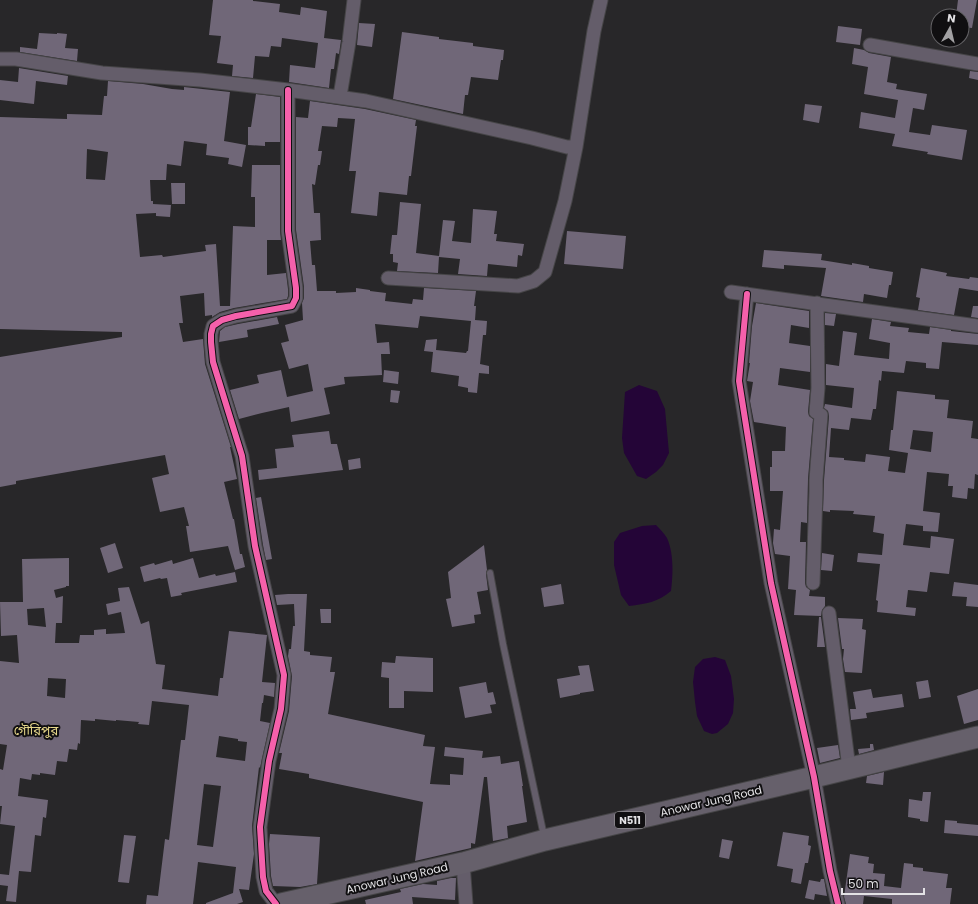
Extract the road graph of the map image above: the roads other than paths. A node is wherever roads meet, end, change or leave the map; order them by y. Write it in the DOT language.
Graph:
graph roads {
  1 [pos="354,0"];
  2 [pos="601,0"];
  3 [pos="870,46"];
  4 [pos="0,59"];
  5 [pos="978,64"];
  6 [pos="288,90"];
  7 [pos="341,90"];
  8 [pos="576,147"];
  9 [pos="388,278"];
  10 [pos="731,292"];
  11 [pos="747,294"];
  12 [pos="817,303"];
  13 [pos="978,326"];
  14 [pos="490,573"];
  15 [pos="813,583"];
  16 [pos="829,612"];
  17 [pos="978,737"];
  18 [pos="849,768"];
  19 [pos="814,777"];
  20 [pos="545,840"];
  21 [pos="463,863"];
  22 [pos="276,904"];
  23 [pos="282,904"];
  24 [pos="466,904"];
  25 [pos="838,904"];
  1 -- 7 [label="street"];
  2 -- 8 [label="street"];
  3 -- 5 [label="street"];
  4 -- 6 [label="street"];
  6 -- 8 [label="street"];
  6 -- 22 [label="street"];
  8 -- 9 [label="street"];
  10 -- 11 [label="street"];
  11 -- 12 [label="street"];
  11 -- 19 [label="street"];
  12 -- 13 [label="street"];
  12 -- 15 [label="street"];
  14 -- 20 [label="lane"];
  16 -- 18 [label="street"];
  17 -- 18 [label="highway, Anowar Jung Road / N511"];
  18 -- 19 [label="highway, Anowar Jung Road / N511"];
  19 -- 20 [label="highway, Anowar Jung Road / N511"];
  19 -- 25 [label="street"];
  20 -- 21 [label="highway, Anowar Jung Road / N511"];
  21 -- 23 [label="highway, Anowar Jung Road / N511"];
  21 -- 24 [label="street"];
}
